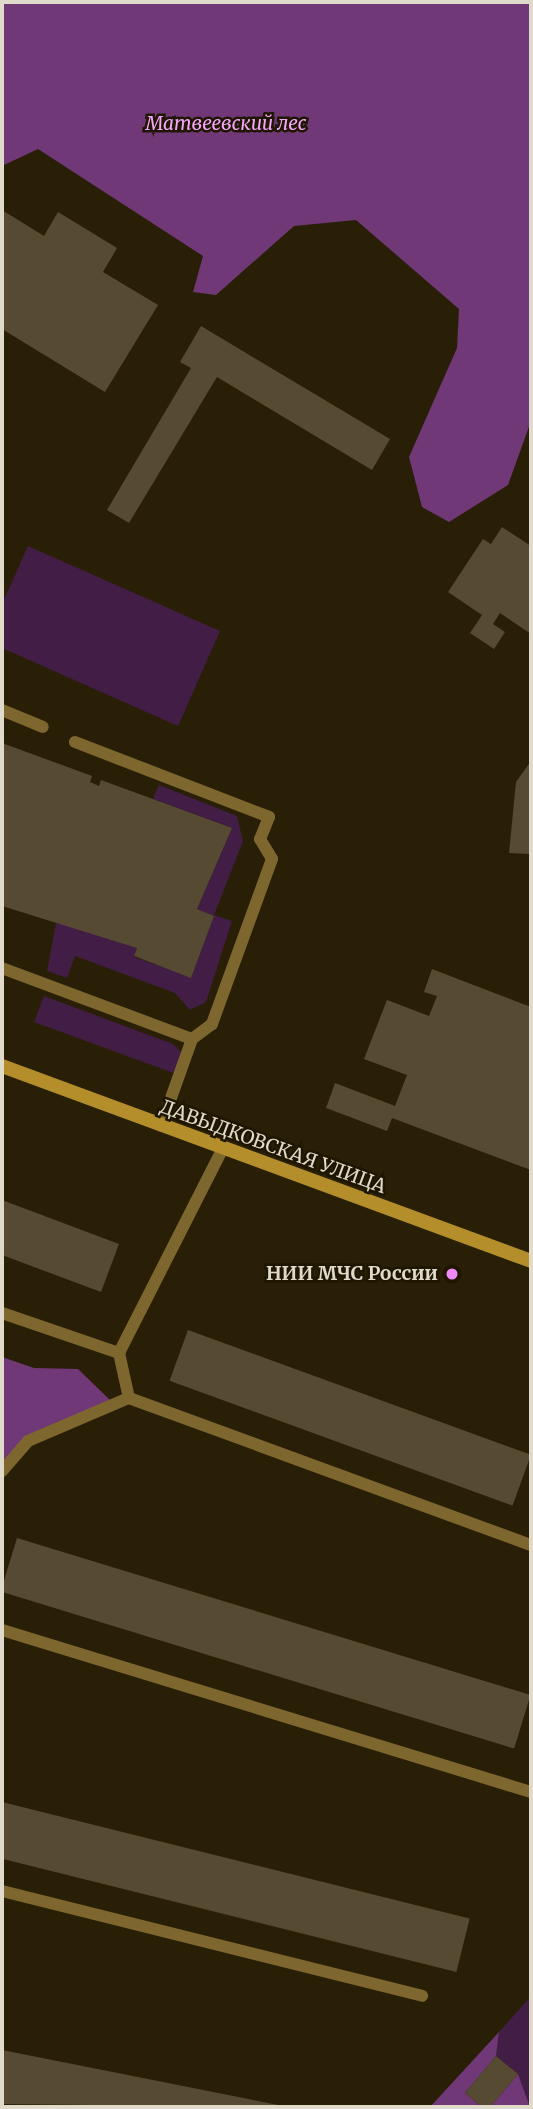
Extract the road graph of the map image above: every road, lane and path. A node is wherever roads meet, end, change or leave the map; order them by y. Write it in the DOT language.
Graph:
graph roads {
  1 [pos="2,710"];
  2 [pos="44,727"];
  3 [pos="75,742"];
  4 [pos="2,968"];
  5 [pos="192,1039"];
  6 [pos="2,1066"];
  7 [pos="161,1126"];
  8 [pos="222,1150"];
  9 [pos="531,1261"];
  10 [pos="2,1312"];
  11 [pos="119,1353"];
  12 [pos="129,1398"];
  13 [pos="2,1471"];
  14 [pos="531,1545"];
  15 [pos="2,1630"];
  16 [pos="531,1792"];
  17 [pos="2,1891"];
  18 [pos="422,1996"];
  1 -- 2 [label="lane"];
  3 -- 5 [label="lane"];
  4 -- 5 [label="lane"];
  5 -- 7 [label="lane"];
  6 -- 7 [label="street, ДАВЫДКОВСКАЯ УЛИЦА"];
  7 -- 8 [label="street, ДАВЫДКОВСКАЯ УЛИЦА"];
  8 -- 9 [label="street, ДАВЫДКОВСКАЯ УЛИЦА"];
  8 -- 11 [label="lane"];
  10 -- 11 [label="lane"];
  11 -- 12 [label="lane"];
  12 -- 13 [label="lane"];
  12 -- 14 [label="lane"];
  15 -- 16 [label="lane"];
  17 -- 18 [label="lane"];
}
